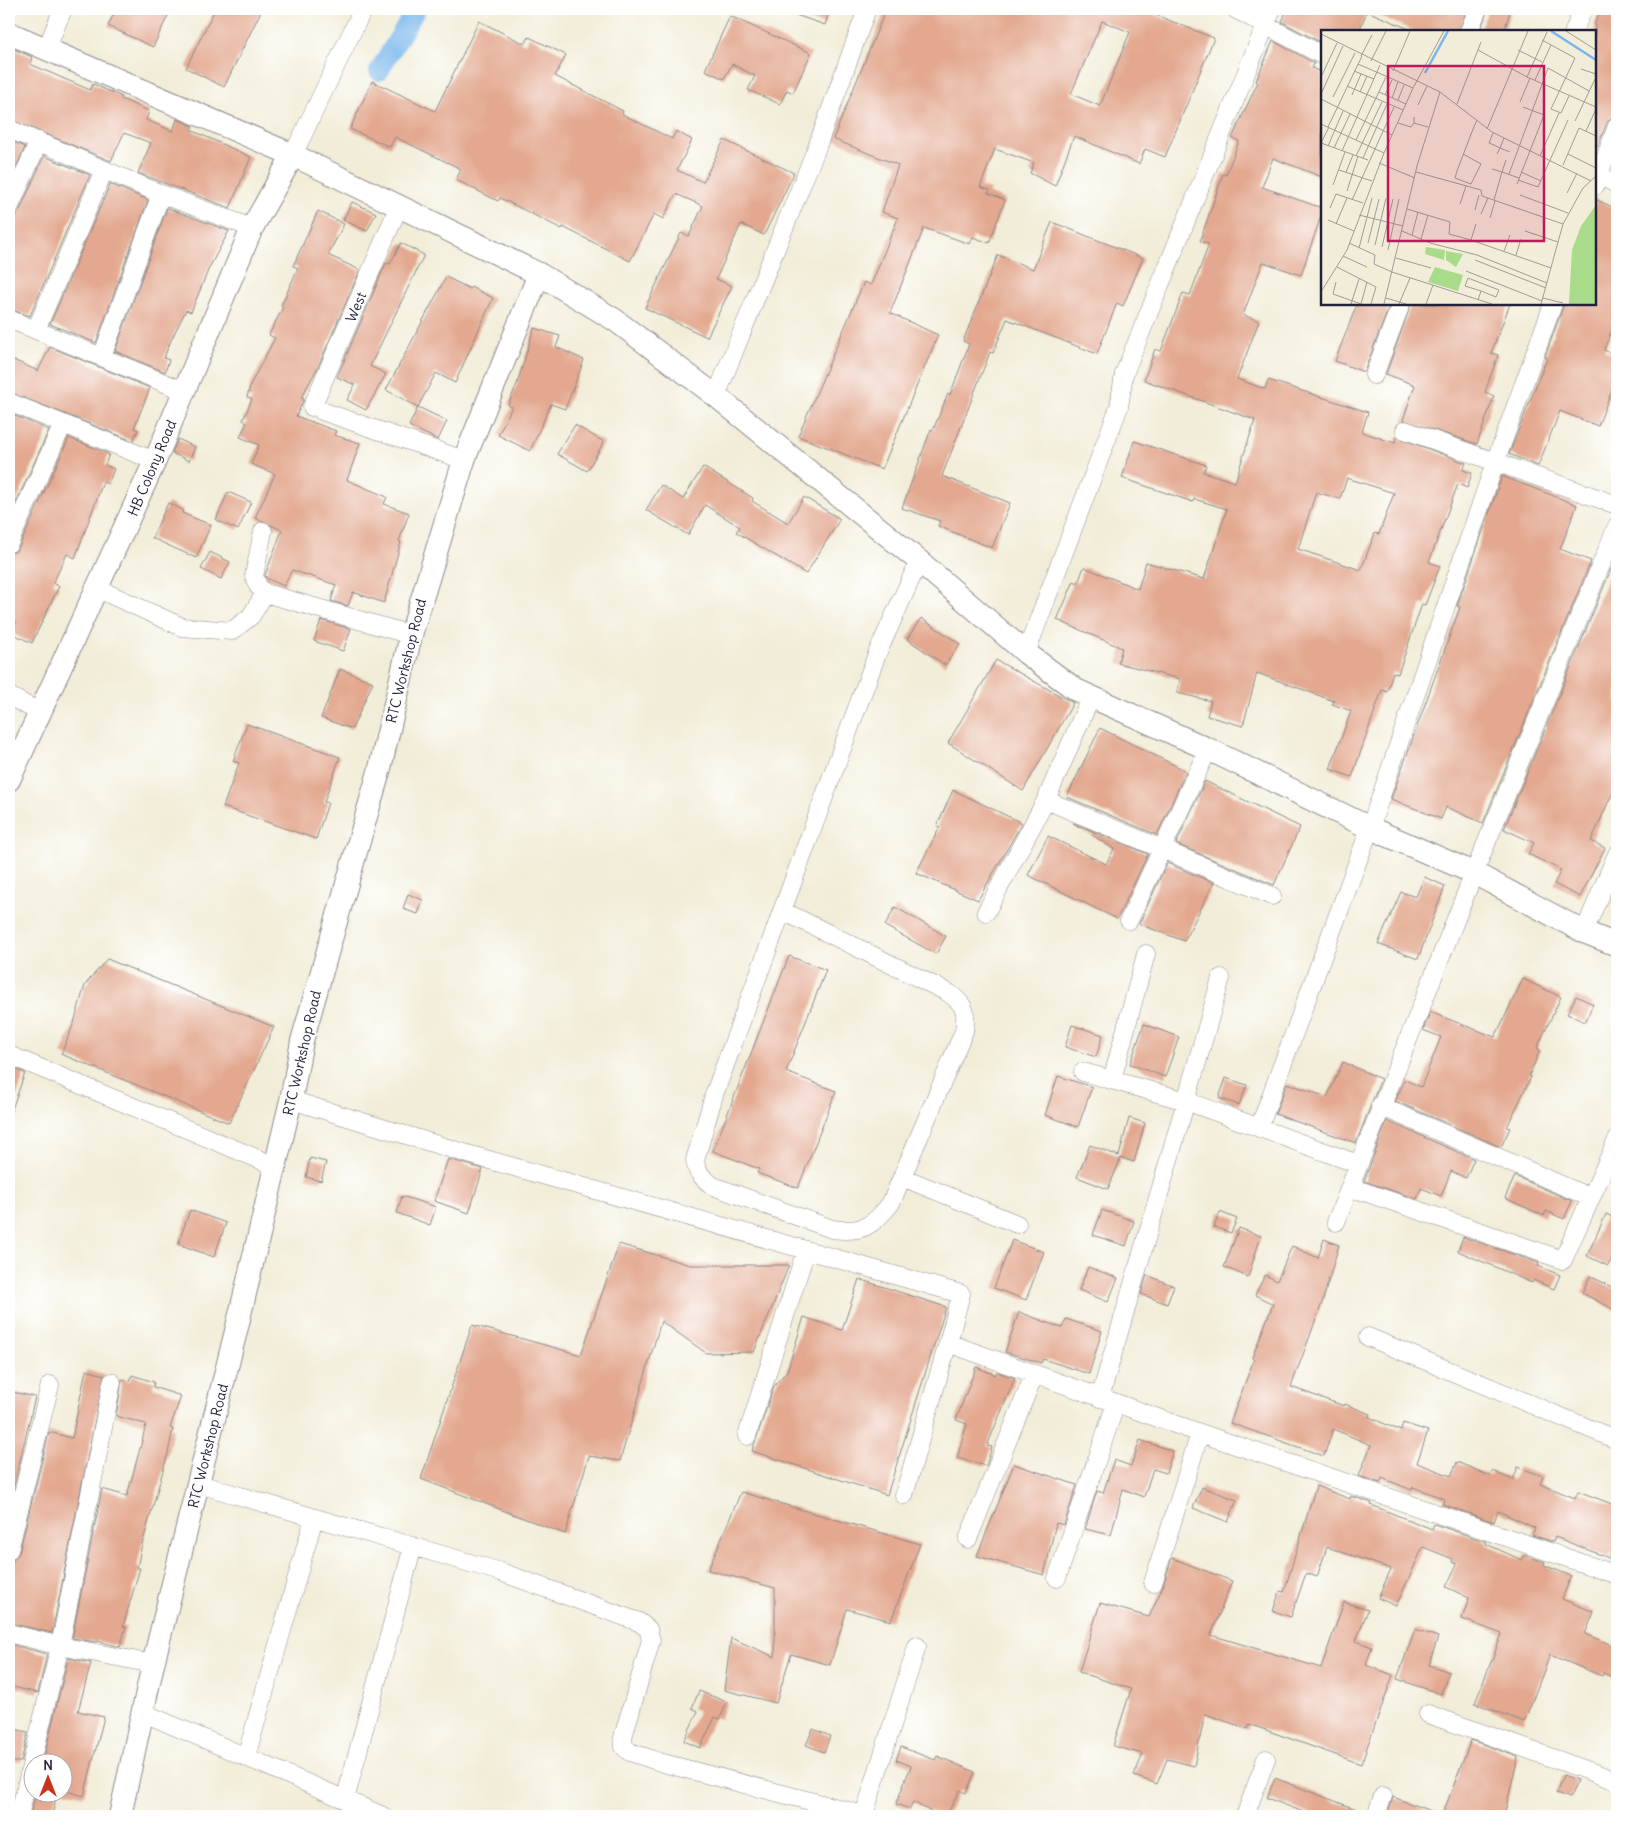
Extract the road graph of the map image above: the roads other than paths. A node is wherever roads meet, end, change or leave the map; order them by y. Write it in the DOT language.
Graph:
graph roads {
  1 [pos="63,9"];
  2 [pos="363,9"];
  3 [pos="867,9"];
  4 [pos="1235,9"];
  5 [pos="1272,9"];
  6 [pos="1478,9"];
  7 [pos="1583,9"];
  8 [pos="1265,26"];
  9 [pos="1469,30"];
  10 [pos="1574,30"];
  11 [pos="9,33"];
  12 [pos="46,50"];
  13 [pos="1321,54"];
  14 [pos="1617,126"];
  15 [pos="9,129"];
  16 [pos="39,141"];
  17 [pos="293,155"];
  18 [pos="104,170"];
  19 [pos="1596,179"];
  20 [pos="1617,184"];
  21 [pos="161,194"];
  22 [pos="399,206"];
  23 [pos="9,208"];
  24 [pos="252,228"];
  25 [pos="539,274"];
  26 [pos="1401,305"];
  27 [pos="1552,305"];
  28 [pos="9,319"];
  29 [pos="36,330"];
  30 [pos="102,357"];
  31 [pos="1374,374"];
  32 [pos="184,391"];
  33 [pos="716,396"];
  34 [pos="9,402"];
  35 [pos="63,424"];
  36 [pos="1405,430"];
  37 [pos="464,460"];
  38 [pos="1496,460"];
  39 [pos="155,461"];
  40 [pos="1617,505"];
  41 [pos="1617,526"];
  42 [pos="262,531"];
  43 [pos="9,543"];
  44 [pos="919,561"];
  45 [pos="98,589"];
  46 [pos="265,593"];
  47 [pos="411,635"];
  48 [pos="1026,653"];
  49 [pos="9,696"];
  50 [pos="1091,697"];
  51 [pos="41,713"];
  52 [pos="1208,749"];
  53 [pos="9,780"];
  54 [pos="1046,800"];
  55 [pos="1370,828"];
  56 [pos="1162,849"];
  57 [pos="1617,854"];
  58 [pos="1474,873"];
  59 [pos="1272,896"];
  60 [pos="783,911"];
  61 [pos="986,912"];
  62 [pos="1128,920"];
  63 [pos="1584,932"];
  64 [pos="1617,945"];
  65 [pos="1146,954"];
  66 [pos="1222,978"];
  67 [pos="9,1055"];
  68 [pos="1083,1072"];
  69 [pos="1112,1080"];
  70 [pos="291,1100"];
  71 [pos="1186,1101"];
  72 [pos="1380,1106"];
  73 [pos="1259,1128"];
  74 [pos="1617,1140"];
  75 [pos="1358,1164"];
  76 [pos="275,1166"];
  77 [pos="902,1177"];
  78 [pos="1350,1187"];
  79 [pos="1589,1197"];
  80 [pos="1336,1222"];
  81 [pos="1017,1224"];
  82 [pos="806,1250"];
  83 [pos="1368,1337"];
  84 [pos="948,1343"];
  85 [pos="1034,1375"];
  86 [pos="112,1382"];
  87 [pos="50,1385"];
  88 [pos="1108,1400"];
  89 [pos="1200,1433"];
  90 [pos="747,1436"];
  91 [pos="1617,1440"];
  92 [pos="199,1484"];
  93 [pos="904,1496"];
  94 [pos="314,1518"];
  95 [pos="968,1538"];
  96 [pos="413,1546"];
  97 [pos="9,1550"];
  98 [pos="1617,1575"];
  99 [pos="1057,1578"];
  100 [pos="1153,1583"];
  101 [pos="9,1632"];
  102 [pos="60,1646"];
  103 [pos="917,1646"];
  104 [pos="153,1664"];
  105 [pos="144,1713"];
  106 [pos="1428,1714"];
  107 [pos="246,1757"];
  108 [pos="1266,1759"];
  109 [pos="1617,1781"];
  110 [pos="1383,1796"];
  111 [pos="345,1800"];
  112 [pos="867,1815"];
  113 [pos="19,1816"];
  114 [pos="120,1816"];
  115 [pos="382,1816"];
  116 [pos="1245,1816"];
  117 [pos="1376,1816"];
  1 -- 12 [label="street"];
  2 -- 17 [label="street"];
  3 -- 33 [label="street"];
  4 -- 8 [label="street"];
  5 -- 8 [label="street"];
  6 -- 9 [label="street"];
  7 -- 10 [label="street"];
  8 -- 13 [label="street"];
  8 -- 48 [label="street"];
  11 -- 12 [label="street"];
  12 -- 17 [label="street"];
  14 -- 19 [label="street"];
  15 -- 16 [label="street"];
  16 -- 18 [label="street"];
  16 -- 23 [label="street"];
  17 -- 22 [label="street"];
  17 -- 24 [label="street, HB Colony Road"];
  18 -- 21 [label="street"];
  18 -- 29 [label="street"];
  19 -- 20 [label="street"];
  21 -- 24 [label="street"];
  21 -- 30 [label="street"];
  22 -- 25 [label="street"];
  22 -- 37 [label="street, West"];
  24 -- 32 [label="street, HB Colony Road"];
  25 -- 33 [label="street"];
  25 -- 37 [label="street, RTC Workshop Road"];
  26 -- 31 [label="street"];
  27 -- 38 [label="street"];
  28 -- 29 [label="street"];
  29 -- 30 [label="street"];
  30 -- 32 [label="street"];
  32 -- 39 [label="street, HB Colony Road"];
  33 -- 44 [label="street"];
  34 -- 35 [label="street"];
  35 -- 39 [label="street"];
  35 -- 43 [label="street"];
  36 -- 38 [label="street"];
  37 -- 47 [label="street, RTC Workshop Road"];
  38 -- 40 [label="street"];
  38 -- 55 [label="street"];
  39 -- 45 [label="street, HB Colony Road"];
  41 -- 58 [label="street"];
  42 -- 46 [label="street"];
  44 -- 48 [label="street"];
  44 -- 60 [label="street"];
  45 -- 46 [label="street"];
  45 -- 51 [label="street, HB Colony Road"];
  46 -- 47 [label="street"];
  47 -- 70 [label="street, RTC Workshop Road"];
  48 -- 50 [label="street"];
  49 -- 51 [label="street"];
  50 -- 52 [label="street"];
  50 -- 54 [label="street"];
  51 -- 53 [label="street, HB Colony Road"];
  52 -- 55 [label="street"];
  52 -- 56 [label="street"];
  54 -- 56 [label="street"];
  54 -- 61 [label="street"];
  55 -- 58 [label="street"];
  55 -- 73 [label="street"];
  56 -- 59 [label="street"];
  56 -- 62 [label="street"];
  57 -- 63 [label="street"];
  58 -- 63 [label="street"];
  58 -- 72 [label="street"];
  60 -- 77 [label="street"];
  60 -- 77 [label="street"];
  63 -- 64 [label="street"];
  65 -- 69 [label="street"];
  66 -- 71 [label="street"];
  67 -- 76 [label="street"];
  68 -- 69 [label="street"];
  69 -- 71 [label="street"];
  70 -- 76 [label="street, RTC Workshop Road"];
  70 -- 82 [label="street"];
  71 -- 73 [label="street"];
  71 -- 88 [label="street"];
  72 -- 75 [label="street"];
  72 -- 79 [label="street"];
  73 -- 75 [label="street"];
  74 -- 79 [label="street"];
  75 -- 78 [label="street"];
  76 -- 92 [label="street, RTC Workshop Road"];
  77 -- 81 [label="street"];
  78 -- 79 [label="street"];
  78 -- 80 [label="street"];
  82 -- 84 [label="street"];
  82 -- 90 [label="street"];
  83 -- 91 [label="street"];
  84 -- 85 [label="street"];
  84 -- 93 [label="street"];
  85 -- 88 [label="street"];
  85 -- 95 [label="street"];
  86 -- 102 [label="street"];
  87 -- 97 [label="street"];
  88 -- 89 [label="street"];
  88 -- 99 [label="street"];
  89 -- 98 [label="street"];
  89 -- 100 [label="street"];
  92 -- 94 [label="street"];
  92 -- 104 [label="street, RTC Workshop Road"];
  94 -- 96 [label="street"];
  94 -- 107 [label="street"];
  96 -- 111 [label="street"];
  96 -- 112 [label="street"];
  101 -- 102 [label="street"];
  102 -- 104 [label="street"];
  102 -- 113 [label="street"];
  103 -- 112 [label="street"];
  104 -- 105 [label="street, RTC Workshop Road"];
  105 -- 107 [label="street"];
  105 -- 114 [label="street, RTC Workshop Road"];
  106 -- 109 [label="street"];
  107 -- 111 [label="street"];
  108 -- 116 [label="street"];
  110 -- 117 [label="street"];
  111 -- 115 [label="street"];
}
